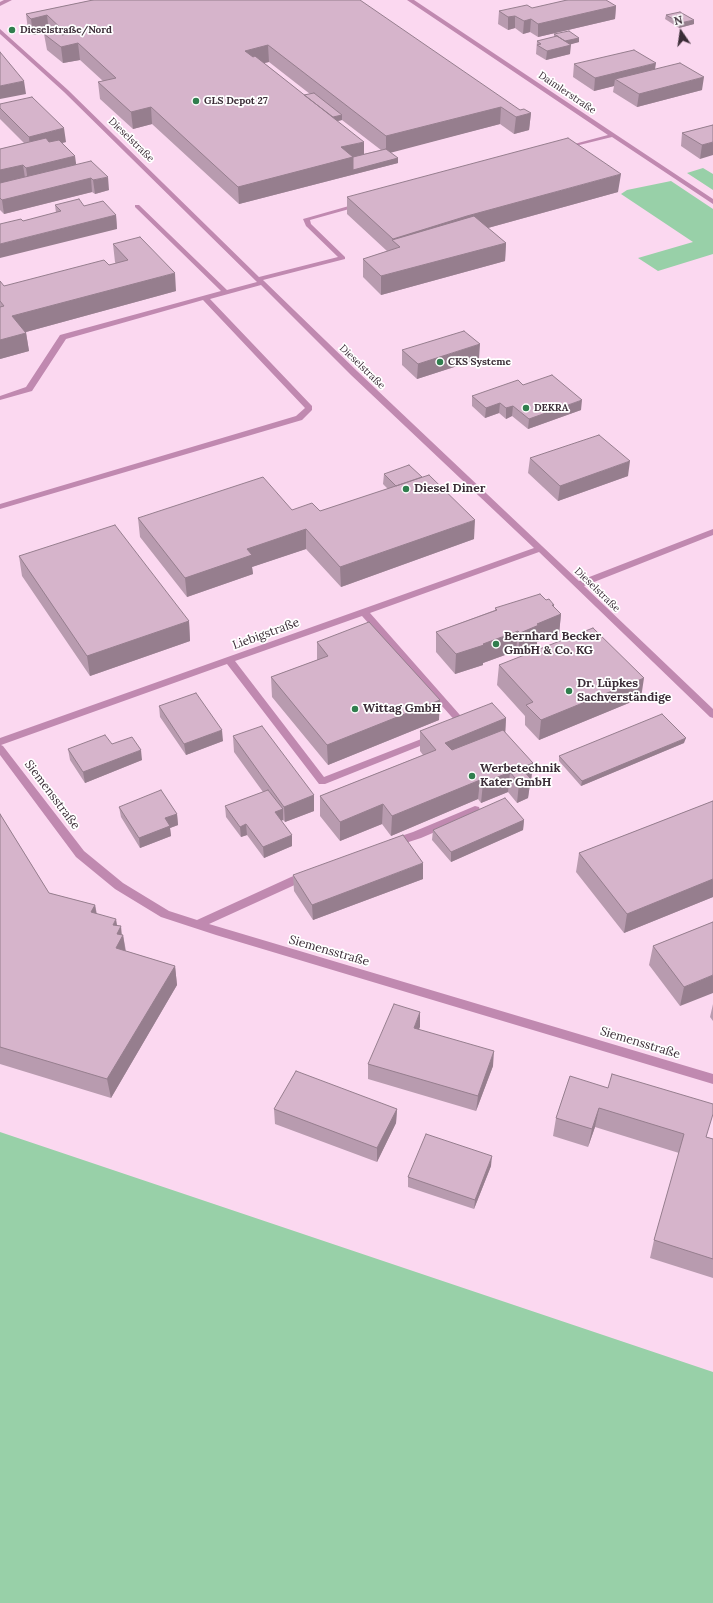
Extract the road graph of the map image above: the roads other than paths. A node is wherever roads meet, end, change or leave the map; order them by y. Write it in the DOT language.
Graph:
graph roads {
  1 [pos="9,0"];
  2 [pos="410,0"];
  3 [pos="0,4"];
  4 [pos="0,31"];
  5 [pos="613,135"];
  6 [pos="557,150"];
  7 [pos="367,202"];
  8 [pos="713,202"];
  9 [pos="137,206"];
  10 [pos="260,281"];
  11 [pos="226,292"];
  12 [pos="205,298"];
  13 [pos="0,398"];
  14 [pos="0,507"];
  15 [pos="713,532"];
  16 [pos="540,549"];
  17 [pos="578,585"];
  18 [pos="364,612"];
  19 [pos="229,660"];
  20 [pos="713,715"];
  21 [pos="0,742"];
  22 [pos="0,748"];
  23 [pos="475,810"];
  24 [pos="381,847"];
  25 [pos="317,870"];
  26 [pos="197,925"];
  27 [pos="713,1079"];
  1 -- 3 [label="street"];
  2 -- 5 [label="street, Daimlerstraße"];
  4 -- 10 [label="street, Dieselstraße"];
  5 -- 6 [label="street"];
  5 -- 8 [label="street, Daimlerstraße"];
  7 -- 10 [label="street"];
  9 -- 11 [label="street"];
  10 -- 11 [label="street"];
  10 -- 16 [label="street, Dieselstraße"];
  11 -- 12 [label="street"];
  12 -- 13 [label="street"];
  12 -- 14 [label="street"];
  15 -- 17 [label="street"];
  16 -- 17 [label="street, Dieselstraße"];
  16 -- 18 [label="street, Liebigstraße"];
  17 -- 20 [label="street, Dieselstraße"];
  18 -- 19 [label="street, Liebigstraße"];
  18 -- 19 [label="street"];
  19 -- 21 [label="street, Liebigstraße"];
  22 -- 26 [label="street, Siemensstraße"];
  23 -- 24 [label="street"];
  25 -- 26 [label="street"];
  26 -- 27 [label="street, Siemensstraße"];
}
